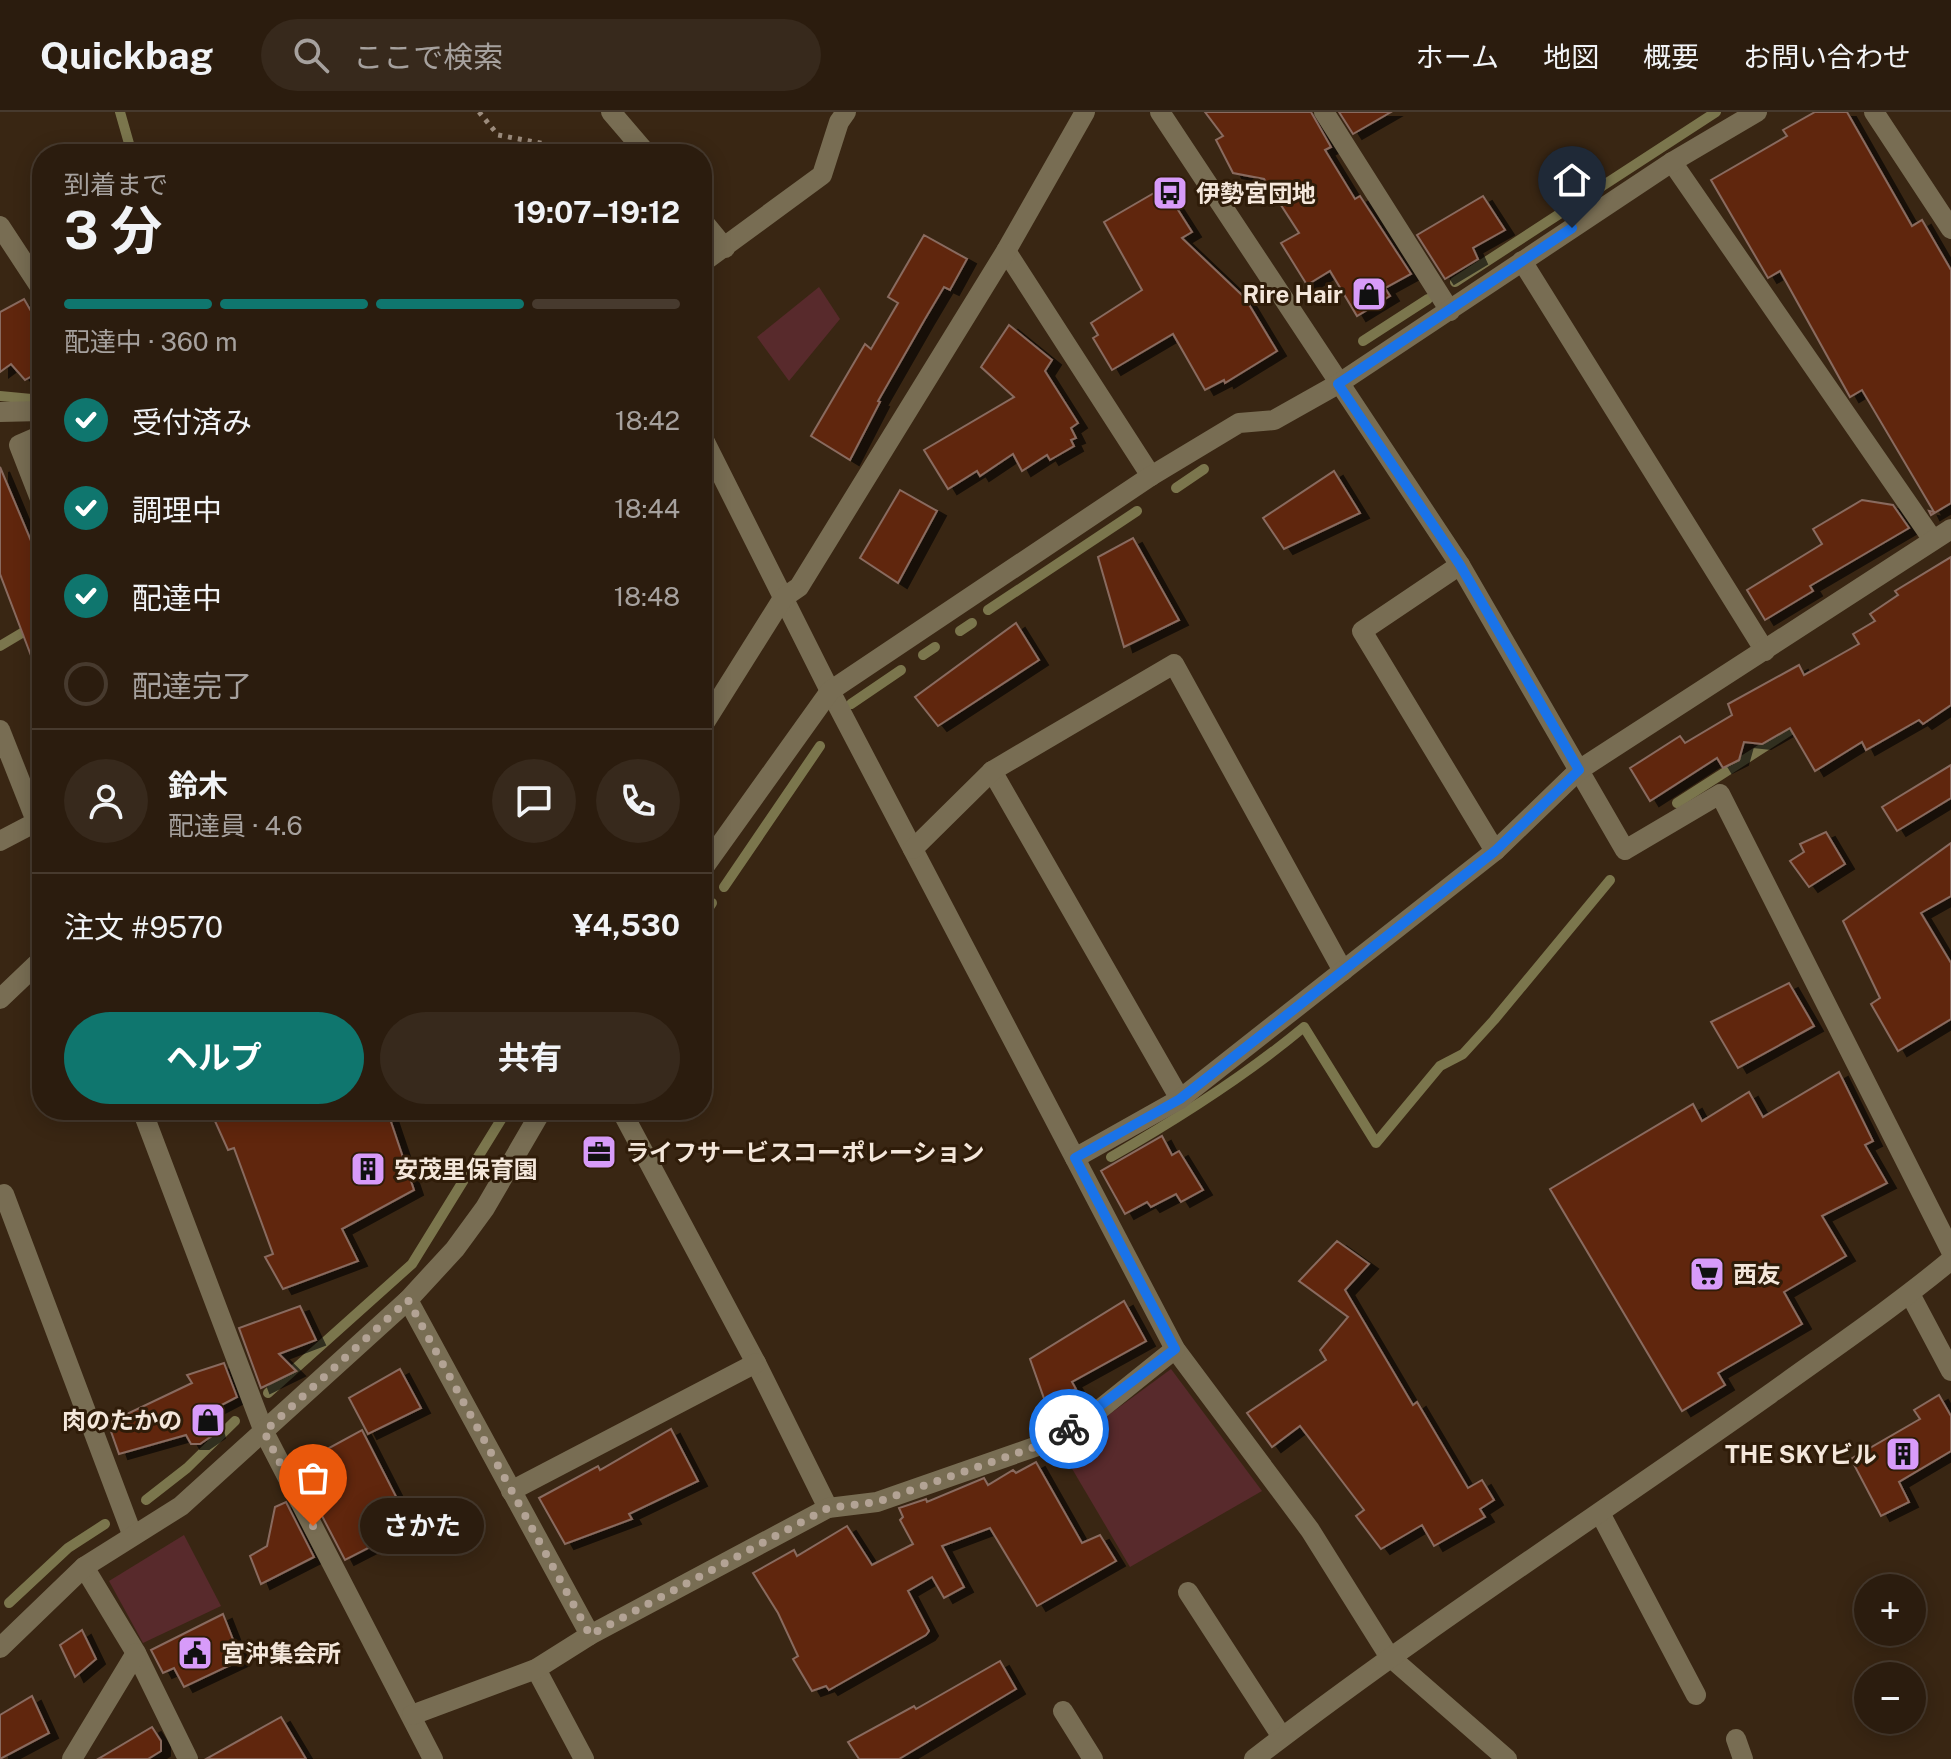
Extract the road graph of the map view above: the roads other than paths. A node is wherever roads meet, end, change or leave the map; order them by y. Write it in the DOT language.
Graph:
graph roads {
  1 [pos="611,112"];
  2 [pos="846,112"];
  3 [pos="1085,112"];
  4 [pos="1160,112"];
  5 [pos="1324,112"];
  6 [pos="1874,112"];
  7 [pos="1750,114"];
  8 [pos="638,144"];
  9 [pos="1672,162"];
  10 [pos="0,226"];
  11 [pos="1951,229"];
  12 [pos="712,232"];
  13 [pos="725,248"];
  14 [pos="1006,251"];
  15 [pos="712,256"];
  16 [pos="1522,261"];
  17 [pos="32,275"];
  18 [pos="1450,311"];
  19 [pos="1338,384"];
  20 [pos="32,411"];
  21 [pos="0,412"];
  22 [pos="32,439"];
  23 [pos="712,471"];
  24 [pos="1151,476"];
  25 [pos="32,478"];
  26 [pos="1951,529"];
  27 [pos="1933,540"];
  28 [pos="1460,565"];
  29 [pos="783,598"];
  30 [pos="1765,651"];
  31 [pos="830,691"];
  32 [pos="712,711"];
  33 [pos="0,730"];
  34 [pos="1579,770"];
  35 [pos="992,771"];
  36 [pos="32,806"];
  37 [pos="32,828"];
  38 [pos="0,841"];
  39 [pos="913,849"];
  40 [pos="1495,851"];
  41 [pos="712,856"];
  42 [pos="32,969"];
  43 [pos="1343,971"];
  44 [pos="0,999"];
  45 [pos="1180,1099"];
  46 [pos="146,1120"];
  47 [pos="536,1120"];
  48 [pos="626,1120"];
  49 [pos="1075,1158"];
  50 [pos="4,1194"];
  51 [pos="1951,1251"];
  52 [pos="1951,1260"];
  53 [pos="1910,1294"];
  54 [pos="408,1300"];
  55 [pos="1175,1349"];
  56 [pos="756,1363"];
  57 [pos="1951,1371"];
  58 [pos="264,1432"];
  59 [pos="511,1491"];
  60 [pos="828,1508"];
  61 [pos="1600,1513"];
  62 [pos="132,1534"];
  63 [pos="84,1567"];
  64 [pos="1188,1592"];
  65 [pos="590,1635"];
  66 [pos="1,1645"];
  67 [pos="136,1653"];
  68 [pos="1389,1656"];
  69 [pos="536,1669"];
  70 [pos="1696,1695"];
  71 [pos="1063,1711"];
  72 [pos="412,1715"];
  73 [pos="1282,1737"];
  74 [pos="1736,1739"];
  75 [pos="72,1759"];
  76 [pos="188,1759"];
  77 [pos="433,1759"];
  78 [pos="584,1759"];
  79 [pos="1093,1759"];
  80 [pos="1254,1759"];
  81 [pos="1507,1759"];
  82 [pos="1743,1759"];
  1 -- 8 [label="street"];
  2 -- 13 [label="street"];
  3 -- 14 [label="street"];
  4 -- 19 [label="street"];
  5 -- 18 [label="street"];
  6 -- 11 [label="street"];
  7 -- 9 [label="street"];
  9 -- 16 [label="street"];
  9 -- 27 [label="street"];
  10 -- 17 [label="street"];
  12 -- 13 [label="street"];
  13 -- 15 [label="street"];
  14 -- 24 [label="street"];
  14 -- 29 [label="street"];
  16 -- 18 [label="street"];
  16 -- 30 [label="street"];
  18 -- 19 [label="street"];
  19 -- 24 [label="street"];
  19 -- 28 [label="street"];
  20 -- 21 [label="street"];
  22 -- 25 [label="street"];
  23 -- 29 [label="street"];
  24 -- 31 [label="street"];
  26 -- 27 [label="street"];
  27 -- 30 [label="street"];
  28 -- 34 [label="street"];
  28 -- 40 [label="street"];
  29 -- 31 [label="street"];
  29 -- 32 [label="street"];
  30 -- 34 [label="street"];
  31 -- 39 [label="street"];
  31 -- 41 [label="street"];
  33 -- 36 [label="street"];
  34 -- 40 [label="street"];
  34 -- 51 [label="street"];
  35 -- 39 [label="street"];
  35 -- 43 [label="street"];
  35 -- 45 [label="street"];
  37 -- 38 [label="street"];
  39 -- 49 [label="street"];
  40 -- 43 [label="street"];
  42 -- 44 [label="street"];
  43 -- 45 [label="street"];
  45 -- 49 [label="street"];
  46 -- 58 [label="street"];
  47 -- 54 [label="street"];
  48 -- 56 [label="street"];
  49 -- 55 [label="street"];
  50 -- 62 [label="street"];
  52 -- 53 [label="street"];
  53 -- 57 [label="street"];
  53 -- 61 [label="street"];
  54 -- 58 [label="street"];
  54 -- 59 [label="street"];
  55 -- 60 [label="street"];
  55 -- 68 [label="street"];
  56 -- 59 [label="street"];
  56 -- 60 [label="street"];
  58 -- 62 [label="street"];
  58 -- 72 [label="street"];
  59 -- 65 [label="street"];
  60 -- 65 [label="street"];
  61 -- 68 [label="street"];
  61 -- 70 [label="street"];
  62 -- 63 [label="street"];
  63 -- 66 [label="street"];
  63 -- 67 [label="street"];
  64 -- 73 [label="street"];
  65 -- 69 [label="street"];
  67 -- 75 [label="street"];
  67 -- 76 [label="street"];
  68 -- 73 [label="street"];
  68 -- 81 [label="street"];
  69 -- 72 [label="street"];
  69 -- 78 [label="street"];
  71 -- 79 [label="street"];
  72 -- 77 [label="street"];
  73 -- 80 [label="street"];
  74 -- 82 [label="street"];
}
